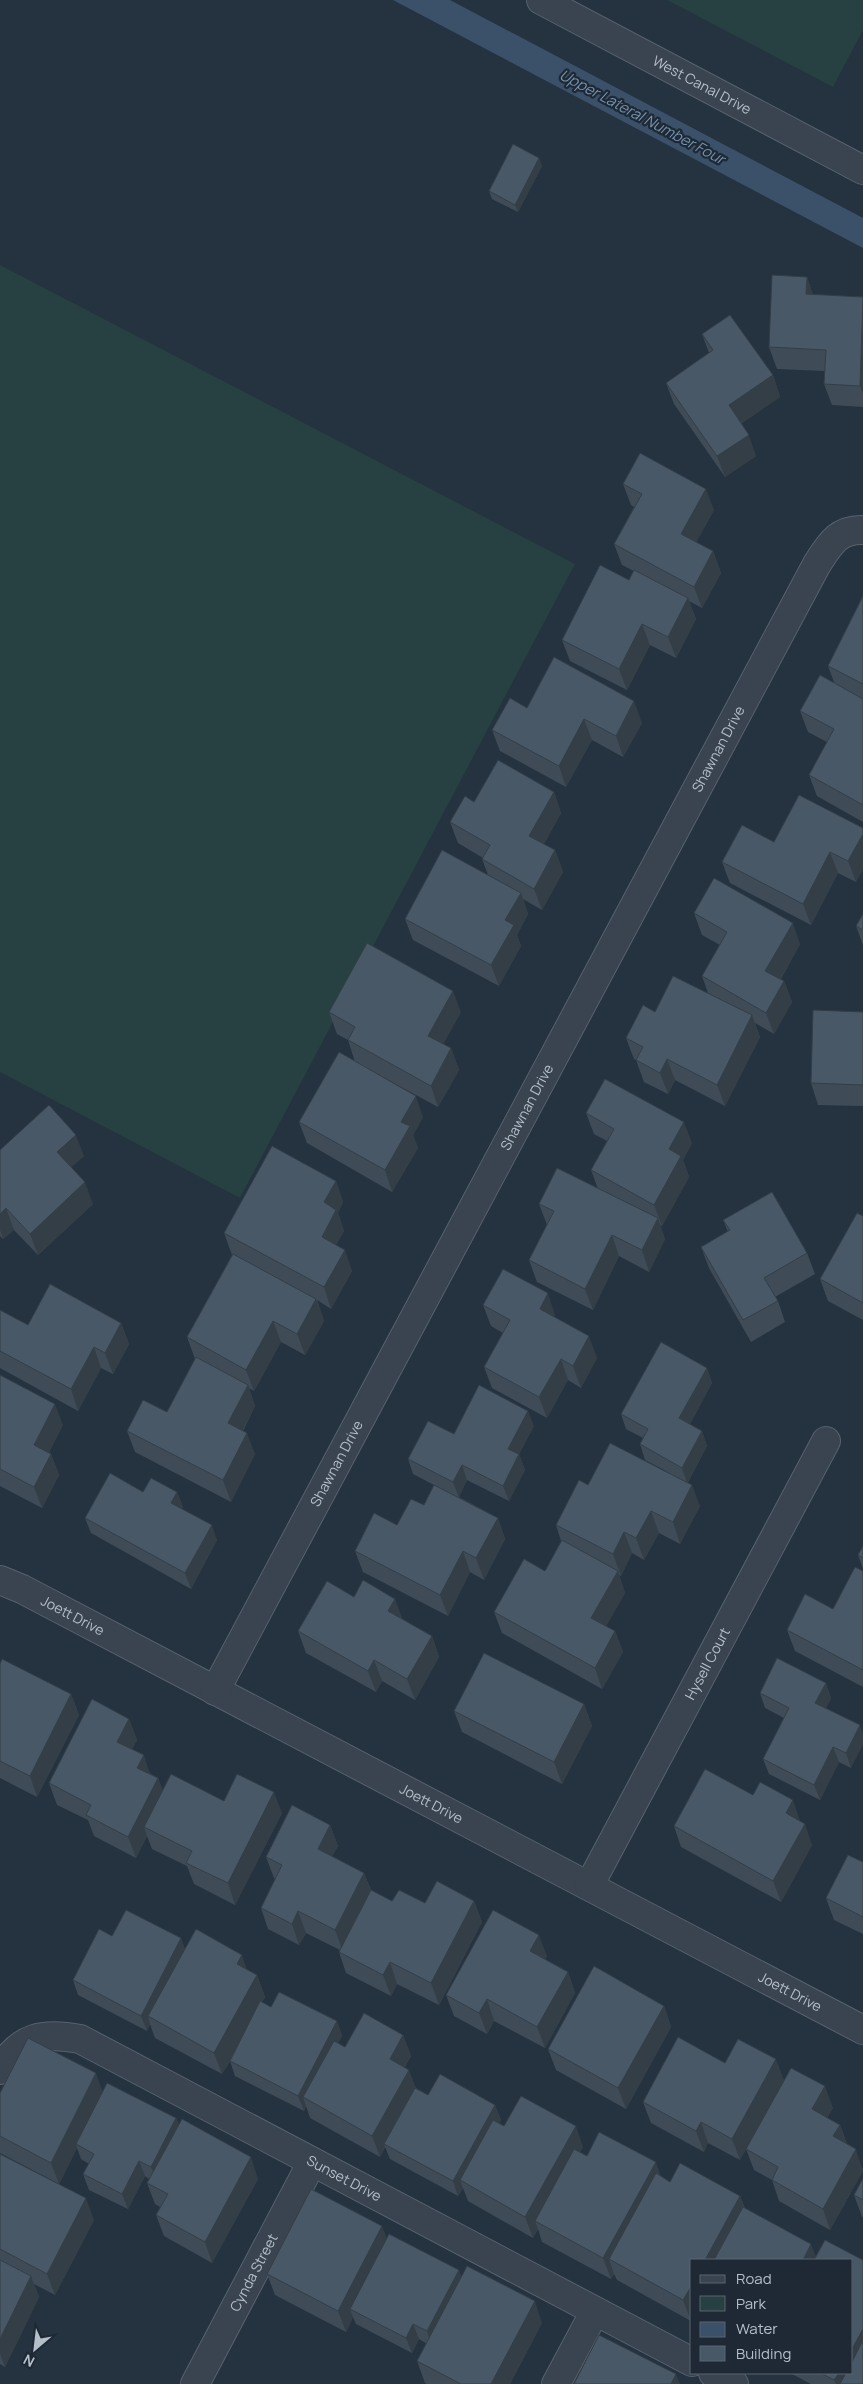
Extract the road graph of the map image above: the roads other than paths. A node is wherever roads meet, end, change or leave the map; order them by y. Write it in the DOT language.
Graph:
graph roads {
  1 [pos="541,0"];
  2 [pos="863,170"];
  3 [pos="856,530"];
  4 [pos="826,1441"];
  5 [pos="0,1580"];
  6 [pos="215,1691"];
  7 [pos="589,1886"];
  8 [pos="863,2030"];
  9 [pos="0,2070"];
  10 [pos="312,2162"];
  11 [pos="595,2311"];
  12 [pos="690,2361"];
  13 [pos="715,2374"];
  14 [pos="195,2384"];
  15 [pos="556,2384"];
  16 [pos="734,2384"];
  1 -- 2 [label="street, West Canal Drive"];
  3 -- 6 [label="street, Shawnan Drive"];
  4 -- 7 [label="street, Hysell Court"];
  5 -- 6 [label="street, Joett Drive"];
  6 -- 7 [label="street, Joett Drive"];
  7 -- 8 [label="street, Joett Drive"];
  9 -- 10 [label="street, Sunset Drive"];
  10 -- 11 [label="street, Sunset Drive"];
  10 -- 14 [label="street, Cynda Street"];
  11 -- 12 [label="street, Sunset Drive"];
  11 -- 15 [label="street"];
  13 -- 16 [label="street"];
}
